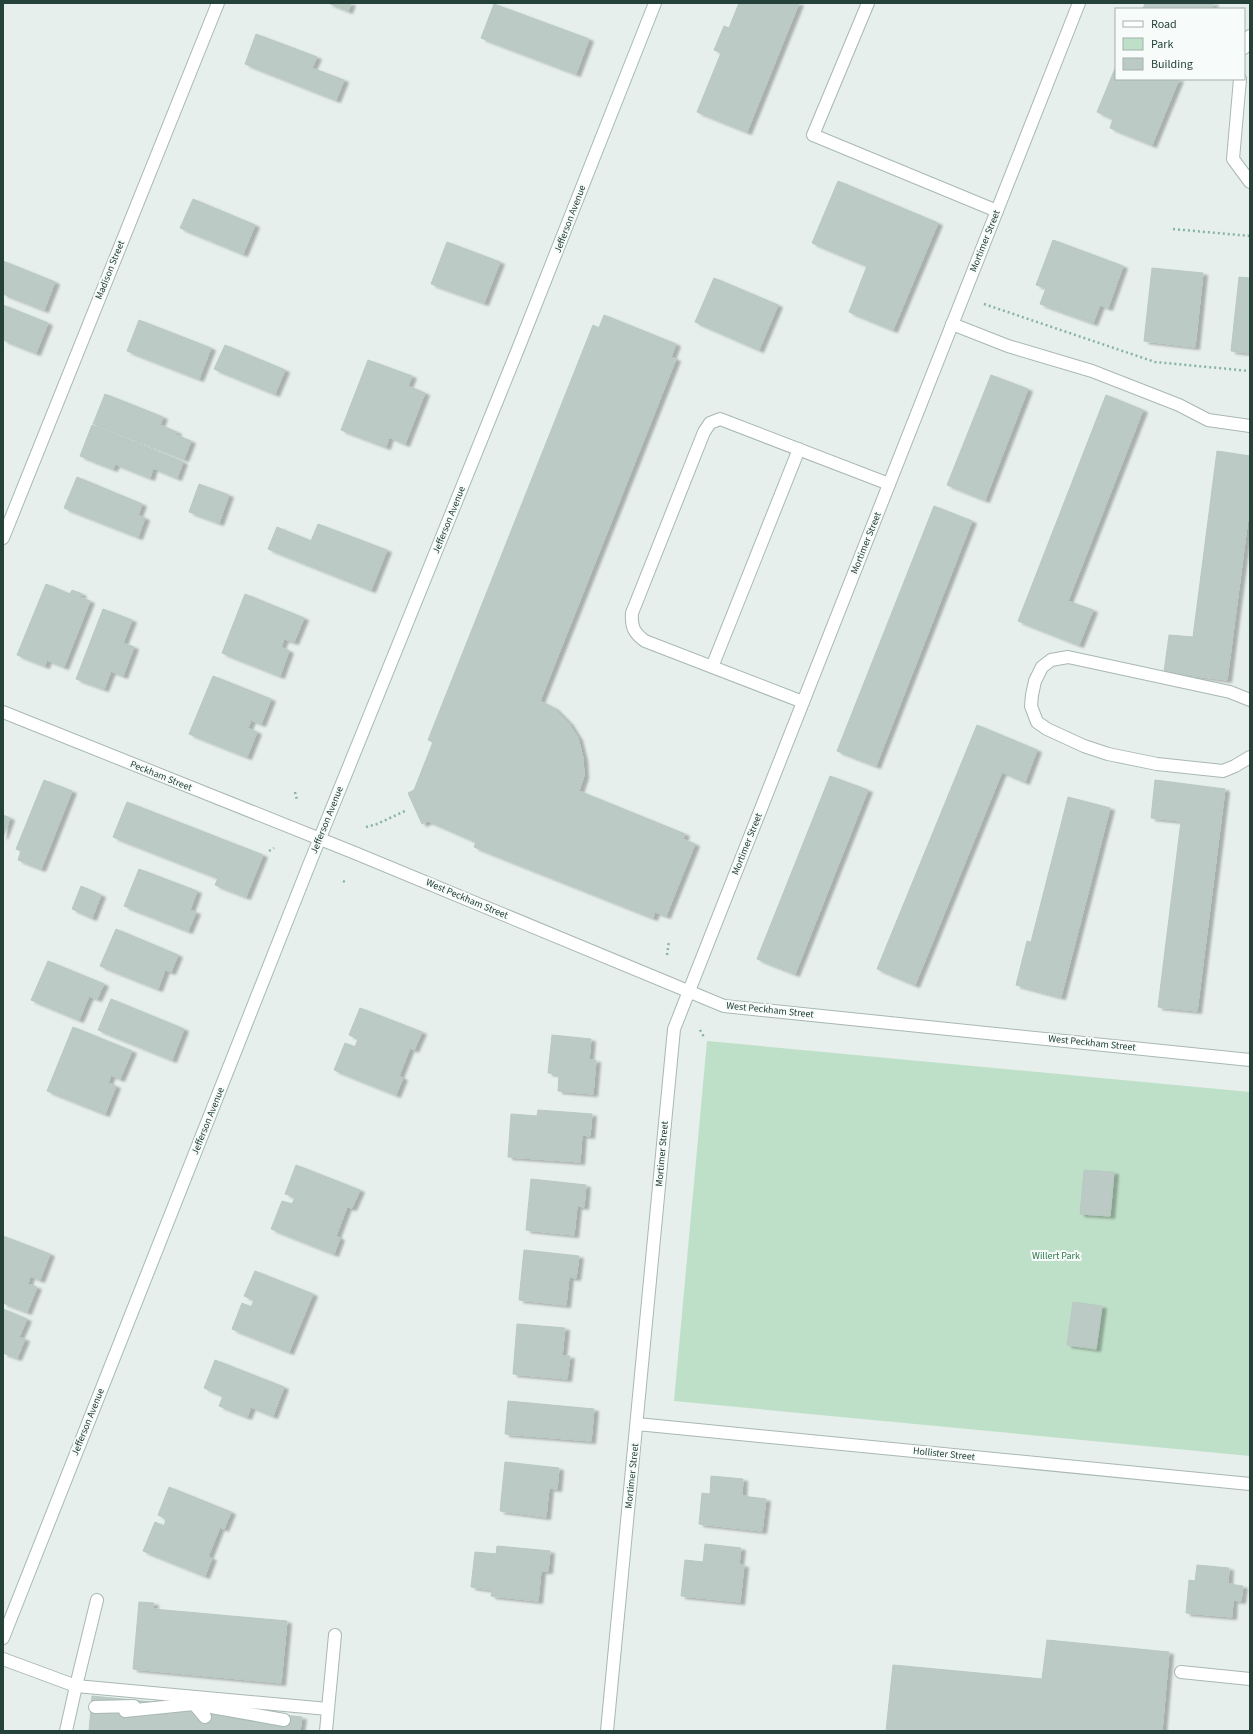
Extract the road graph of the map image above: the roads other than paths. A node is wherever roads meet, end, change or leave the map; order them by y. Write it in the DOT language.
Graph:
graph roads {
  1 [pos="218,3"];
  2 [pos="655,3"];
  3 [pos="868,3"];
  4 [pos="1078,3"];
  5 [pos="1250,36"];
  6 [pos="1245,46"];
  7 [pos="1240,80"];
  8 [pos="1250,182"];
  9 [pos="997,211"];
  10 [pos="952,324"];
  11 [pos="1250,426"];
  12 [pos="799,449"];
  13 [pos="889,484"];
  14 [pos="3,538"];
  15 [pos="712,667"];
  16 [pos="1250,700"];
  17 [pos="803,702"];
  18 [pos="3,712"];
  19 [pos="1250,757"];
  20 [pos="320,839"];
  21 [pos="689,992"];
  22 [pos="1250,1060"];
  23 [pos="637,1424"];
  24 [pos="1250,1484"];
  25 [pos="97,1600"];
  26 [pos="335,1635"];
  27 [pos="3,1638"];
  28 [pos="3,1659"];
  29 [pos="1181,1672"];
  30 [pos="1250,1679"];
  31 [pos="76,1686"];
  32 [pos="194,1700"];
  33 [pos="95,1707"];
  34 [pos="328,1708"];
  35 [pos="125,1711"];
  36 [pos="160,1713"];
  37 [pos="205,1717"];
  38 [pos="252,1719"];
  39 [pos="284,1720"];
  40 [pos="66,1731"];
  41 [pos="326,1731"];
  42 [pos="607,1731"];
  1 -- 14 [label="street, Madison Street"];
  2 -- 20 [label="street, Jefferson Avenue"];
  3 -- 9 [label="street"];
  4 -- 9 [label="street, Mortimer Street"];
  5 -- 6 [label="street"];
  7 -- 8 [label="street"];
  9 -- 10 [label="street, Mortimer Street"];
  10 -- 11 [label="street"];
  10 -- 13 [label="street, Mortimer Street"];
  12 -- 13 [label="street"];
  12 -- 15 [label="street"];
  12 -- 15 [label="street"];
  13 -- 17 [label="street, Mortimer Street"];
  15 -- 17 [label="street"];
  16 -- 19 [label="street"];
  17 -- 21 [label="street, Mortimer Street"];
  18 -- 20 [label="street, Peckham Street"];
  20 -- 21 [label="street, West Peckham Street"];
  20 -- 27 [label="street, Jefferson Avenue"];
  21 -- 22 [label="street, West Peckham Street"];
  21 -- 23 [label="street, Mortimer Street"];
  23 -- 24 [label="street, Hollister Street"];
  23 -- 42 [label="street, Mortimer Street"];
  25 -- 31 [label="street"];
  26 -- 34 [label="street"];
  28 -- 31 [label="street"];
  29 -- 30 [label="street"];
  31 -- 32 [label="street"];
  31 -- 40 [label="street"];
  32 -- 33 [label="street"];
  32 -- 34 [label="street"];
  32 -- 35 [label="street"];
  32 -- 36 [label="street"];
  32 -- 37 [label="street"];
  32 -- 38 [label="street"];
  32 -- 39 [label="street"];
  34 -- 41 [label="street"];
}
